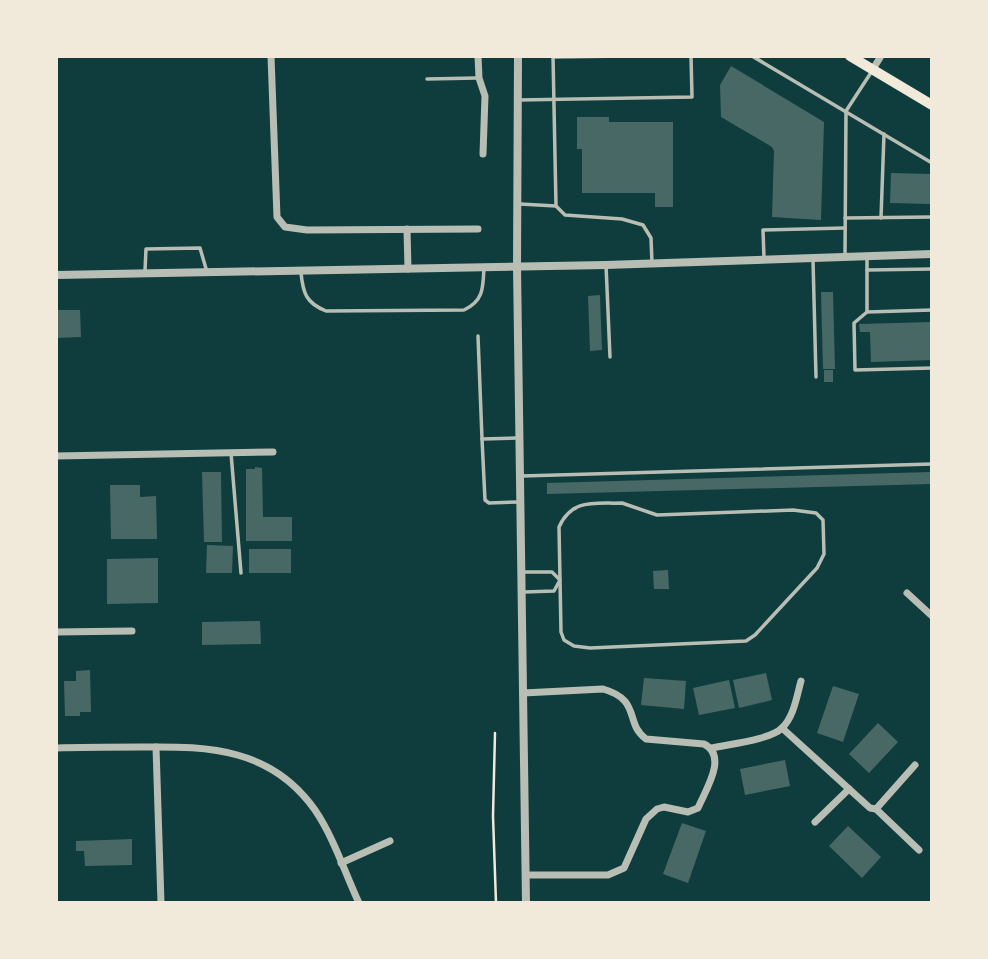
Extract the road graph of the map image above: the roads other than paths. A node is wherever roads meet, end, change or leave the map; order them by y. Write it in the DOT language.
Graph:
graph roads {
  1 [pos="271,56"];
  2 [pos="478,56"];
  3 [pos="518,56"];
  4 [pos="553,56"];
  5 [pos="625,56"];
  6 [pos="691,56"];
  7 [pos="752,56"];
  8 [pos="850,56"];
  9 [pos="881,56"];
  10 [pos="873,69"];
  11 [pos="479,78"];
  12 [pos="427,79"];
  13 [pos="553,99"];
  14 [pos="518,100"];
  15 [pos="932,105"];
  16 [pos="846,111"];
  17 [pos="884,134"];
  18 [pos="483,154"];
  19 [pos="932,163"];
  20 [pos="517,203"];
  21 [pos="556,206"];
  22 [pos="932,217"];
  23 [pos="845,218"];
  24 [pos="881,218"];
  25 [pos="845,228"];
  26 [pos="407,229"];
  27 [pos="478,229"];
  28 [pos="932,254"];
  29 [pos="845,257"];
  30 [pos="867,257"];
  31 [pos="813,259"];
  32 [pos="764,261"];
  33 [pos="652,264"];
  34 [pos="606,265"];
  35 [pos="484,267"];
  36 [pos="517,267"];
  37 [pos="408,269"];
  38 [pos="932,269"];
  39 [pos="867,270"];
  40 [pos="301,271"];
  41 [pos="207,272"];
  42 [pos="145,274"];
  43 [pos="56,275"];
  44 [pos="932,310"];
  45 [pos="867,312"];
  46 [pos="478,336"];
  47 [pos="610,357"];
  48 [pos="932,368"];
  49 [pos="816,377"];
  50 [pos="519,438"];
  51 [pos="482,439"];
  52 [pos="273,452"];
  53 [pos="231,453"];
  54 [pos="56,456"];
  55 [pos="932,464"];
  56 [pos="520,476"];
  57 [pos="520,502"];
  58 [pos="241,572"];
  59 [pos="521,572"];
  60 [pos="560,580"];
  61 [pos="522,593"];
  62 [pos="907,593"];
  63 [pos="932,616"];
  64 [pos="132,631"];
  65 [pos="56,632"];
  66 [pos="801,681"];
  67 [pos="523,693"];
  68 [pos="782,728"];
  69 [pos="156,747"];
  70 [pos="56,748"];
  71 [pos="712,748"];
  72 [pos="915,765"];
  73 [pos="849,789"];
  74 [pos="876,808"];
  75 [pos="815,822"];
  76 [pos="390,841"];
  77 [pos="919,850"];
  78 [pos="341,863"];
  79 [pos="526,874"];
  80 [pos="161,903"];
  81 [pos="359,903"];
  82 [pos="526,903"];
  1 -- 26 [label="street"];
  2 -- 11 [label="street"];
  3 -- 14 [label="street"];
  4 -- 5 [label="lane"];
  4 -- 13 [label="lane"];
  6 -- 13 [label="lane"];
  7 -- 16 [label="lane"];
  8 -- 10 [label="main road"];
  9 -- 10 [label="street"];
  10 -- 15 [label="main road"];
  10 -- 16 [label="lane"];
  11 -- 12 [label="lane"];
  11 -- 18 [label="street"];
  13 -- 14 [label="lane"];
  13 -- 21 [label="lane"];
  14 -- 20 [label="street"];
  16 -- 17 [label="lane"];
  16 -- 23 [label="lane"];
  17 -- 19 [label="lane"];
  17 -- 24 [label="lane"];
  20 -- 21 [label="lane"];
  20 -- 36 [label="street"];
  21 -- 33 [label="lane"];
  22 -- 24 [label="lane"];
  23 -- 24 [label="lane"];
  23 -- 25 [label="lane"];
  25 -- 29 [label="lane"];
  25 -- 32 [label="lane"];
  26 -- 27 [label="street"];
  26 -- 37 [label="street"];
  28 -- 30 [label="street"];
  29 -- 30 [label="street"];
  29 -- 31 [label="street"];
  30 -- 39 [label="lane"];
  31 -- 32 [label="street"];
  31 -- 49 [label="lane"];
  32 -- 33 [label="street"];
  33 -- 34 [label="street"];
  34 -- 36 [label="street"];
  34 -- 47 [label="lane"];
  35 -- 36 [label="street"];
  35 -- 37 [label="street"];
  35 -- 40 [label="lane"];
  36 -- 50 [label="street"];
  37 -- 40 [label="street"];
  38 -- 39 [label="lane"];
  39 -- 45 [label="lane"];
  40 -- 41 [label="street"];
  41 -- 42 [label="street"];
  41 -- 42 [label="lane"];
  42 -- 43 [label="street"];
  44 -- 45 [label="lane"];
  45 -- 48 [label="lane"];
  46 -- 51 [label="lane"];
  50 -- 51 [label="lane"];
  50 -- 56 [label="street"];
  51 -- 57 [label="lane"];
  52 -- 53 [label="street"];
  53 -- 54 [label="street"];
  53 -- 58 [label="lane"];
  55 -- 56 [label="lane"];
  56 -- 57 [label="street"];
  57 -- 59 [label="street"];
  59 -- 60 [label="lane"];
  59 -- 61 [label="street"];
  60 -- 60 [label="lane"];
  60 -- 61 [label="lane"];
  61 -- 67 [label="street"];
  62 -- 63 [label="street"];
  64 -- 65 [label="street"];
  66 -- 68 [label="street"];
  67 -- 71 [label="street"];
  67 -- 79 [label="street"];
  68 -- 71 [label="street"];
  68 -- 73 [label="street"];
  69 -- 70 [label="street"];
  69 -- 78 [label="street"];
  69 -- 80 [label="street"];
  71 -- 79 [label="street"];
  72 -- 74 [label="street"];
  73 -- 74 [label="street"];
  73 -- 75 [label="street"];
  74 -- 77 [label="street"];
  76 -- 78 [label="street"];
  78 -- 81 [label="street"];
  79 -- 82 [label="street"];
}
